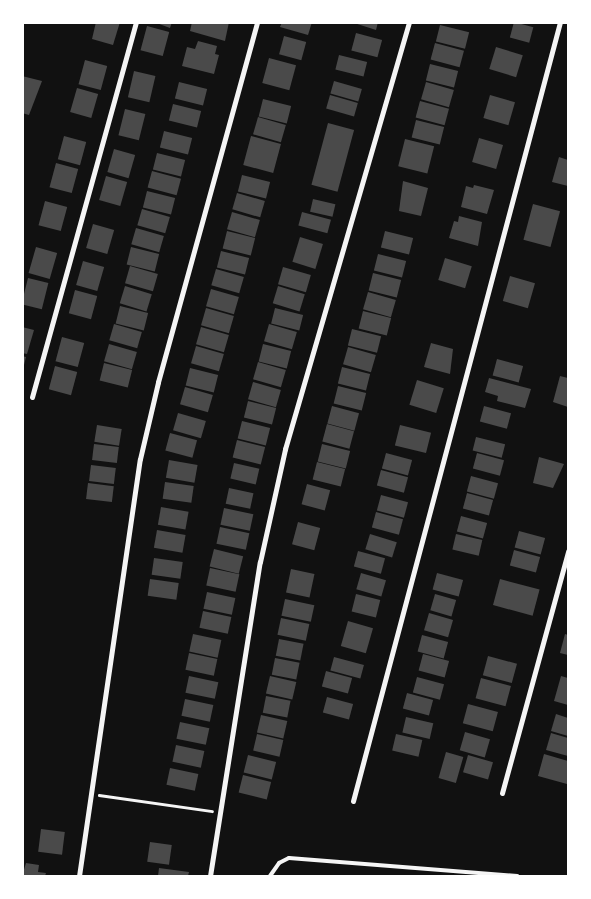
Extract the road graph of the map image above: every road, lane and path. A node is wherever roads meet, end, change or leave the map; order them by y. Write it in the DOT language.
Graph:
graph roads {
  1 [pos="136,22"];
  2 [pos="257,22"];
  3 [pos="409,22"];
  4 [pos="560,22"];
  5 [pos="32,397"];
  6 [pos="568,551"];
  7 [pos="502,793"];
  8 [pos="91,794"];
  9 [pos="353,801"];
  10 [pos="219,812"];
  11 [pos="437,871"];
  12 [pos="79,876"];
  13 [pos="210,876"];
  14 [pos="270,876"];
  15 [pos="436,876"];
  16 [pos="517,876"];
  1 -- 5 [label="street"];
  2 -- 8 [label="street"];
  3 -- 10 [label="street"];
  4 -- 9 [label="street"];
  6 -- 7 [label="street"];
  8 -- 10 [label="path"];
  8 -- 12 [label="street"];
  10 -- 13 [label="street"];
  11 -- 14 [label="lane"];
  11 -- 15 [label="lane"];
  11 -- 16 [label="lane"];
}
